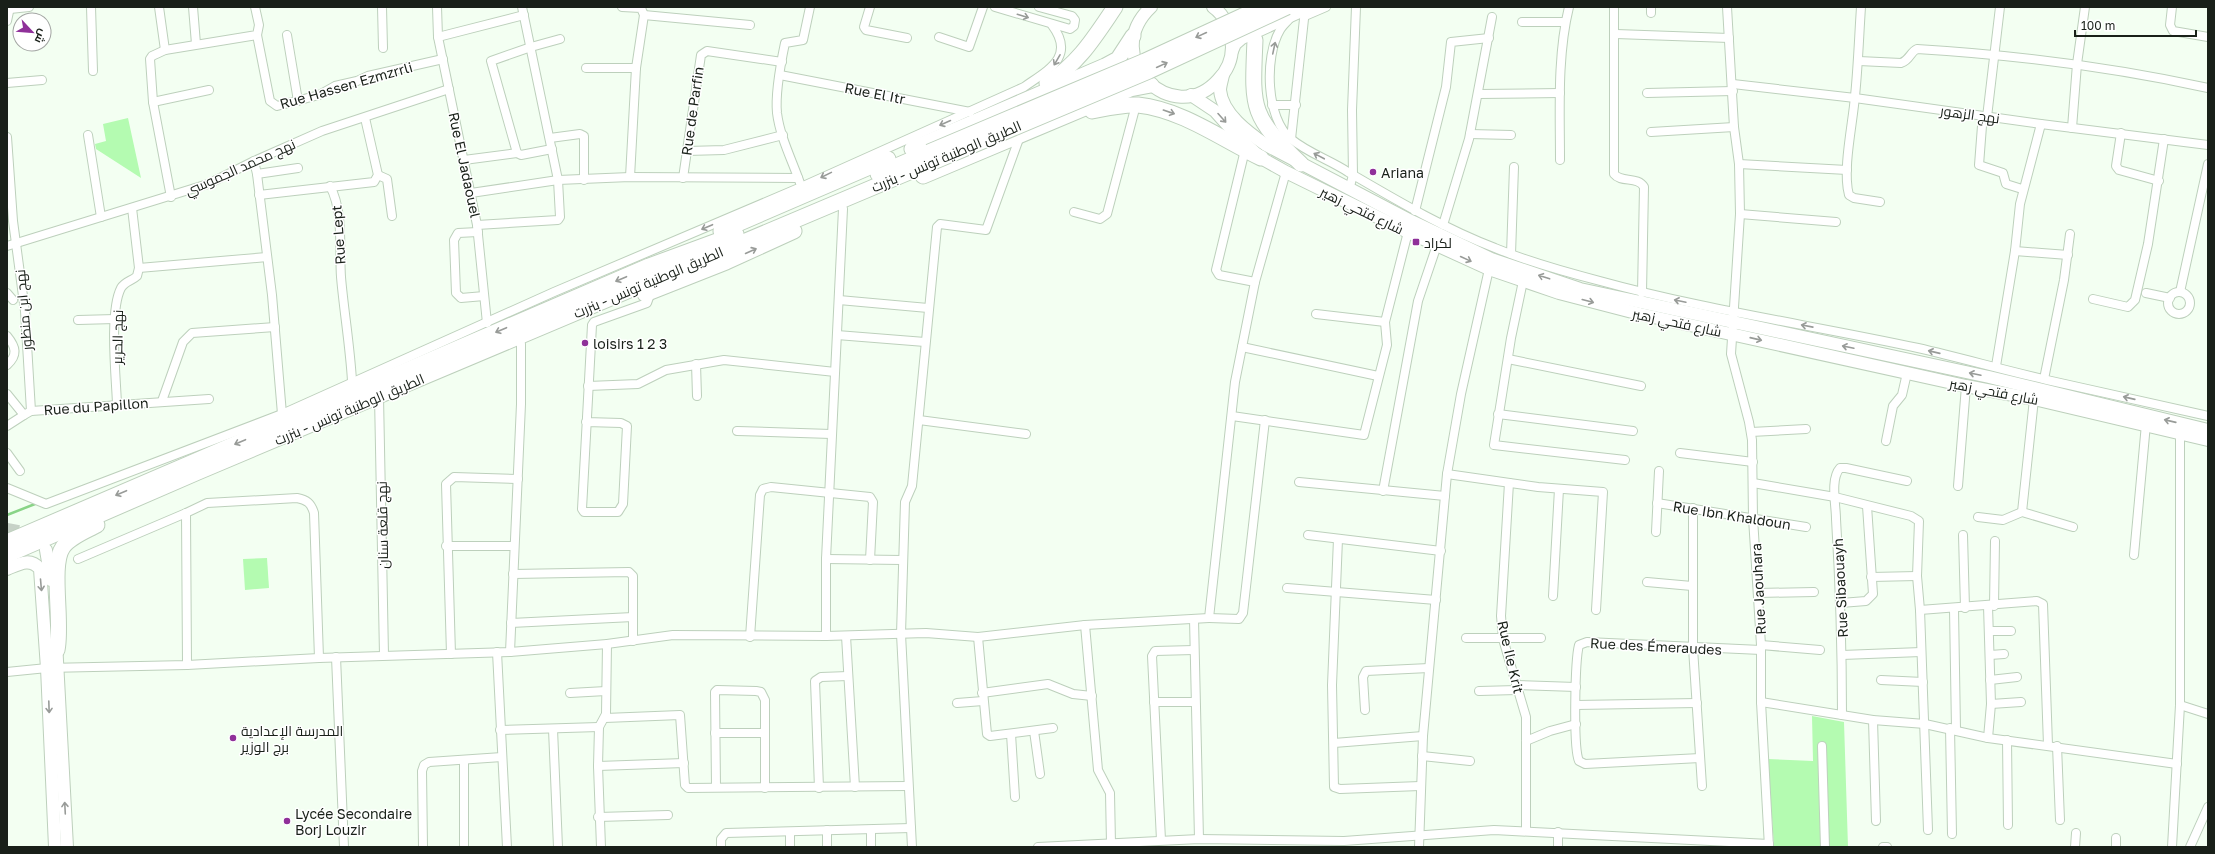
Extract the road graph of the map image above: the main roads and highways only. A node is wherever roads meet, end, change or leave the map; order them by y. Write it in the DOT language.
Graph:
graph roads {
  1 [pos="1115,7"];
  2 [pos="1262,7"];
  3 [pos="1290,11"];
  4 [pos="1133,36"];
  5 [pos="1256,40"];
  6 [pos="1151,85"];
  7 [pos="1015,105"];
  8 [pos="1036,129"];
  9 [pos="931,157"];
  10 [pos="1261,158"];
  11 [pos="1301,164"];
  12 [pos="649,266"];
  13 [pos="412,382"];
  14 [pos="198,472"];
  15 [pos="128,508"];
  16 [pos="7,542"];
  17 [pos="7,555"];
  18 [pos="7,560"];
  19 [pos="57,650"];
  1 -- 7 [label="highway"];
  2 -- 9 [label="highway, الطريق الوطنية تونس - بنزرت, one-way, bridge"];
  9 -- 3 [label="highway, الطريق الوطنية تونس - بنزرت, one-way, bridge"];
  4 -- 7 [label="highway"];
  5 -- 11 [label="highway"];
  6 -- 8 [label="highway"];
  7 -- 12 [label="highway"];
  8 -- 10 [label="highway, one-way"];
  13 -- 8 [label="highway, one-way"];
  9 -- 12 [label="highway, الطريق الوطنية تونس - بنزرت"];
  9 -- 13 [label="highway, الطريق الوطنية تونس - بنزرت"];
  12 -- 16 [label="highway, الطريق الوطنية تونس - بنزرت, one-way"];
  13 -- 14 [label="highway, الطريق الوطنية تونس - بنزرت"];
  14 -- 15 [label="highway"];
  14 -- 17 [label="highway, الطريق الوطنية تونس - بنزرت"];
  15 -- 18 [label="highway"];
  15 -- 19 [label="highway"];
}
